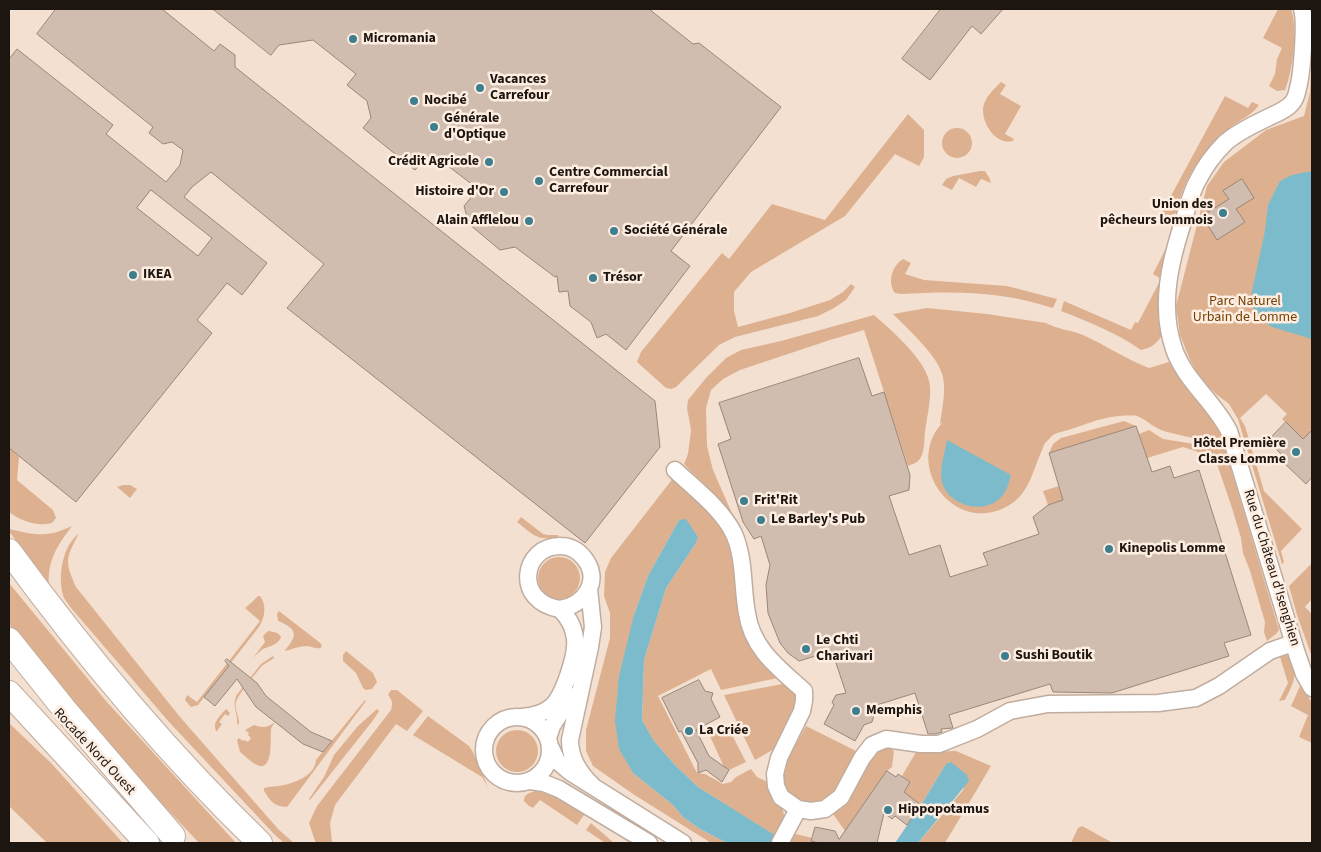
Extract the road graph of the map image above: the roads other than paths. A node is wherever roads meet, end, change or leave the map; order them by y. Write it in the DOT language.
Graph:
graph roads {
  1 [pos="1302,9"];
  2 [pos="675,470"];
  3 [pos="9,551"];
  4 [pos="589,589"];
  5 [pos="560,609"];
  6 [pos="9,640"];
  7 [pos="1293,642"];
  8 [pos="9,660"];
  9 [pos="585,669"];
  10 [pos="1312,688"];
  11 [pos="9,693"];
  12 [pos="522,717"];
  13 [pos="550,743"];
  14 [pos="530,781"];
  15 [pos="593,786"];
  16 [pos="100,792"];
  17 [pos="798,809"];
  18 [pos="601,814"];
  19 [pos="176,840"];
  20 [pos="138,843"];
  21 [pos="147,843"];
  22 [pos="260,843"];
  23 [pos="629,843"];
  24 [pos="649,843"];
  25 [pos="683,843"];
  26 [pos="780,843"];
  1 -- 7 [label="street, Rue du Château d'Isenghien"];
  2 -- 17 [label="street"];
  3 -- 22 [label="highway"];
  4 -- 5 [label="street"];
  4 -- 5 [label="street"];
  4 -- 9 [label="street"];
  5 -- 12 [label="street"];
  6 -- 19 [label="highway"];
  7 -- 10 [label="street, Rue du Château d'Isenghien"];
  7 -- 17 [label="street"];
  8 -- 19 [label="highway, Rocade Nord Ouest"];
  9 -- 13 [label="street"];
  9 -- 15 [label="street"];
  11 -- 16 [label="highway, Rocade Nord Ouest"];
  12 -- 13 [label="street"];
  12 -- 14 [label="street"];
  13 -- 14 [label="street"];
  13 -- 15 [label="street"];
  14 -- 18 [label="street"];
  15 -- 25 [label="street"];
  16 -- 20 [label="highway"];
  16 -- 21 [label="highway, Rocade Nord Ouest"];
  17 -- 26 [label="street"];
  18 -- 23 [label="street"];
  18 -- 24 [label="street"];
}
